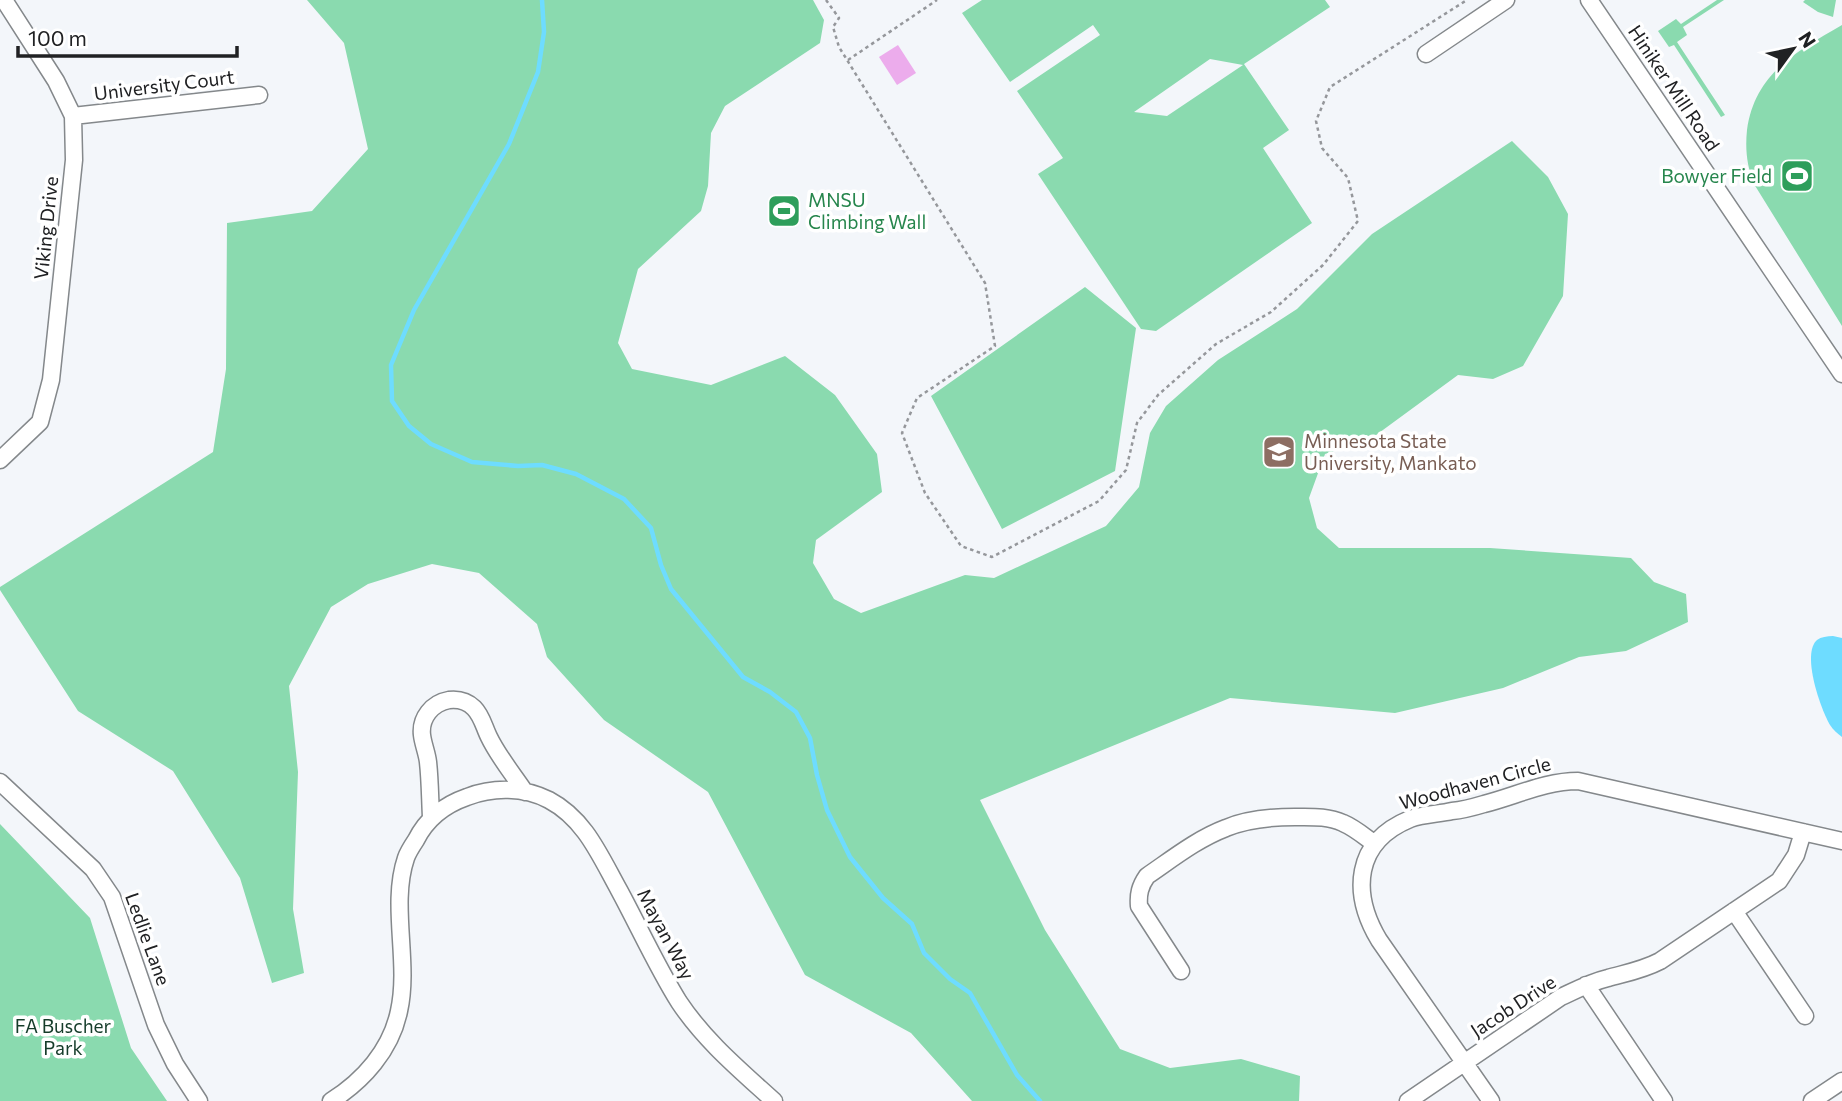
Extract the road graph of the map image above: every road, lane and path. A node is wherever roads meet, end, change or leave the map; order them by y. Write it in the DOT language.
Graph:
graph roads {
  1 [pos="4,0"];
  2 [pos="826,0"];
  3 [pos="937,0"];
  4 [pos="1467,0"];
  5 [pos="1506,0"];
  6 [pos="1589,0"];
  7 [pos="1426,54"];
  8 [pos="848,60"];
  9 [pos="259,95"];
  10 [pos="73,116"];
  11 [pos="1842,374"];
  12 [pos="0,460"];
  13 [pos="0,782"];
  14 [pos="525,792"];
  15 [pos="431,817"];
  16 [pos="1802,832"];
  17 [pos="1842,841"];
  18 [pos="1375,844"];
  19 [pos="1734,911"];
  20 [pos="1181,971"];
  21 [pos="1586,985"];
  22 [pos="1805,1016"];
  23 [pos="1463,1064"];
  24 [pos="1842,1081"];
  25 [pos="199,1101"];
  26 [pos="331,1101"];
  27 [pos="774,1101"];
  28 [pos="1408,1101"];
  29 [pos="1491,1101"];
  30 [pos="1664,1101"];
  31 [pos="1812,1101"];
  1 -- 10 [label="street, Viking Drive"];
  2 -- 8 [label="path"];
  3 -- 8 [label="path"];
  4 -- 8 [label="path"];
  5 -- 7 [label="street"];
  6 -- 11 [label="street, Hiniker Mill Road"];
  9 -- 10 [label="street, University Court"];
  10 -- 12 [label="street, Viking Drive"];
  13 -- 25 [label="street, Ledlie Lane"];
  14 -- 15 [label="street, Mayan Way"];
  14 -- 15 [label="street"];
  14 -- 27 [label="street, Mayan Way"];
  15 -- 26 [label="street, Mayan Way"];
  16 -- 17 [label="street, Woodhaven Circle"];
  16 -- 18 [label="street, Woodhaven Circle"];
  16 -- 19 [label="street, Jacob Drive"];
  18 -- 20 [label="street"];
  18 -- 23 [label="street"];
  19 -- 21 [label="street, Jacob Drive"];
  19 -- 22 [label="street"];
  21 -- 23 [label="street, Jacob Drive"];
  21 -- 30 [label="street, Jacob Drive"];
  23 -- 28 [label="street, Jacob Drive"];
  23 -- 29 [label="street"];
  24 -- 31 [label="street"];
}
